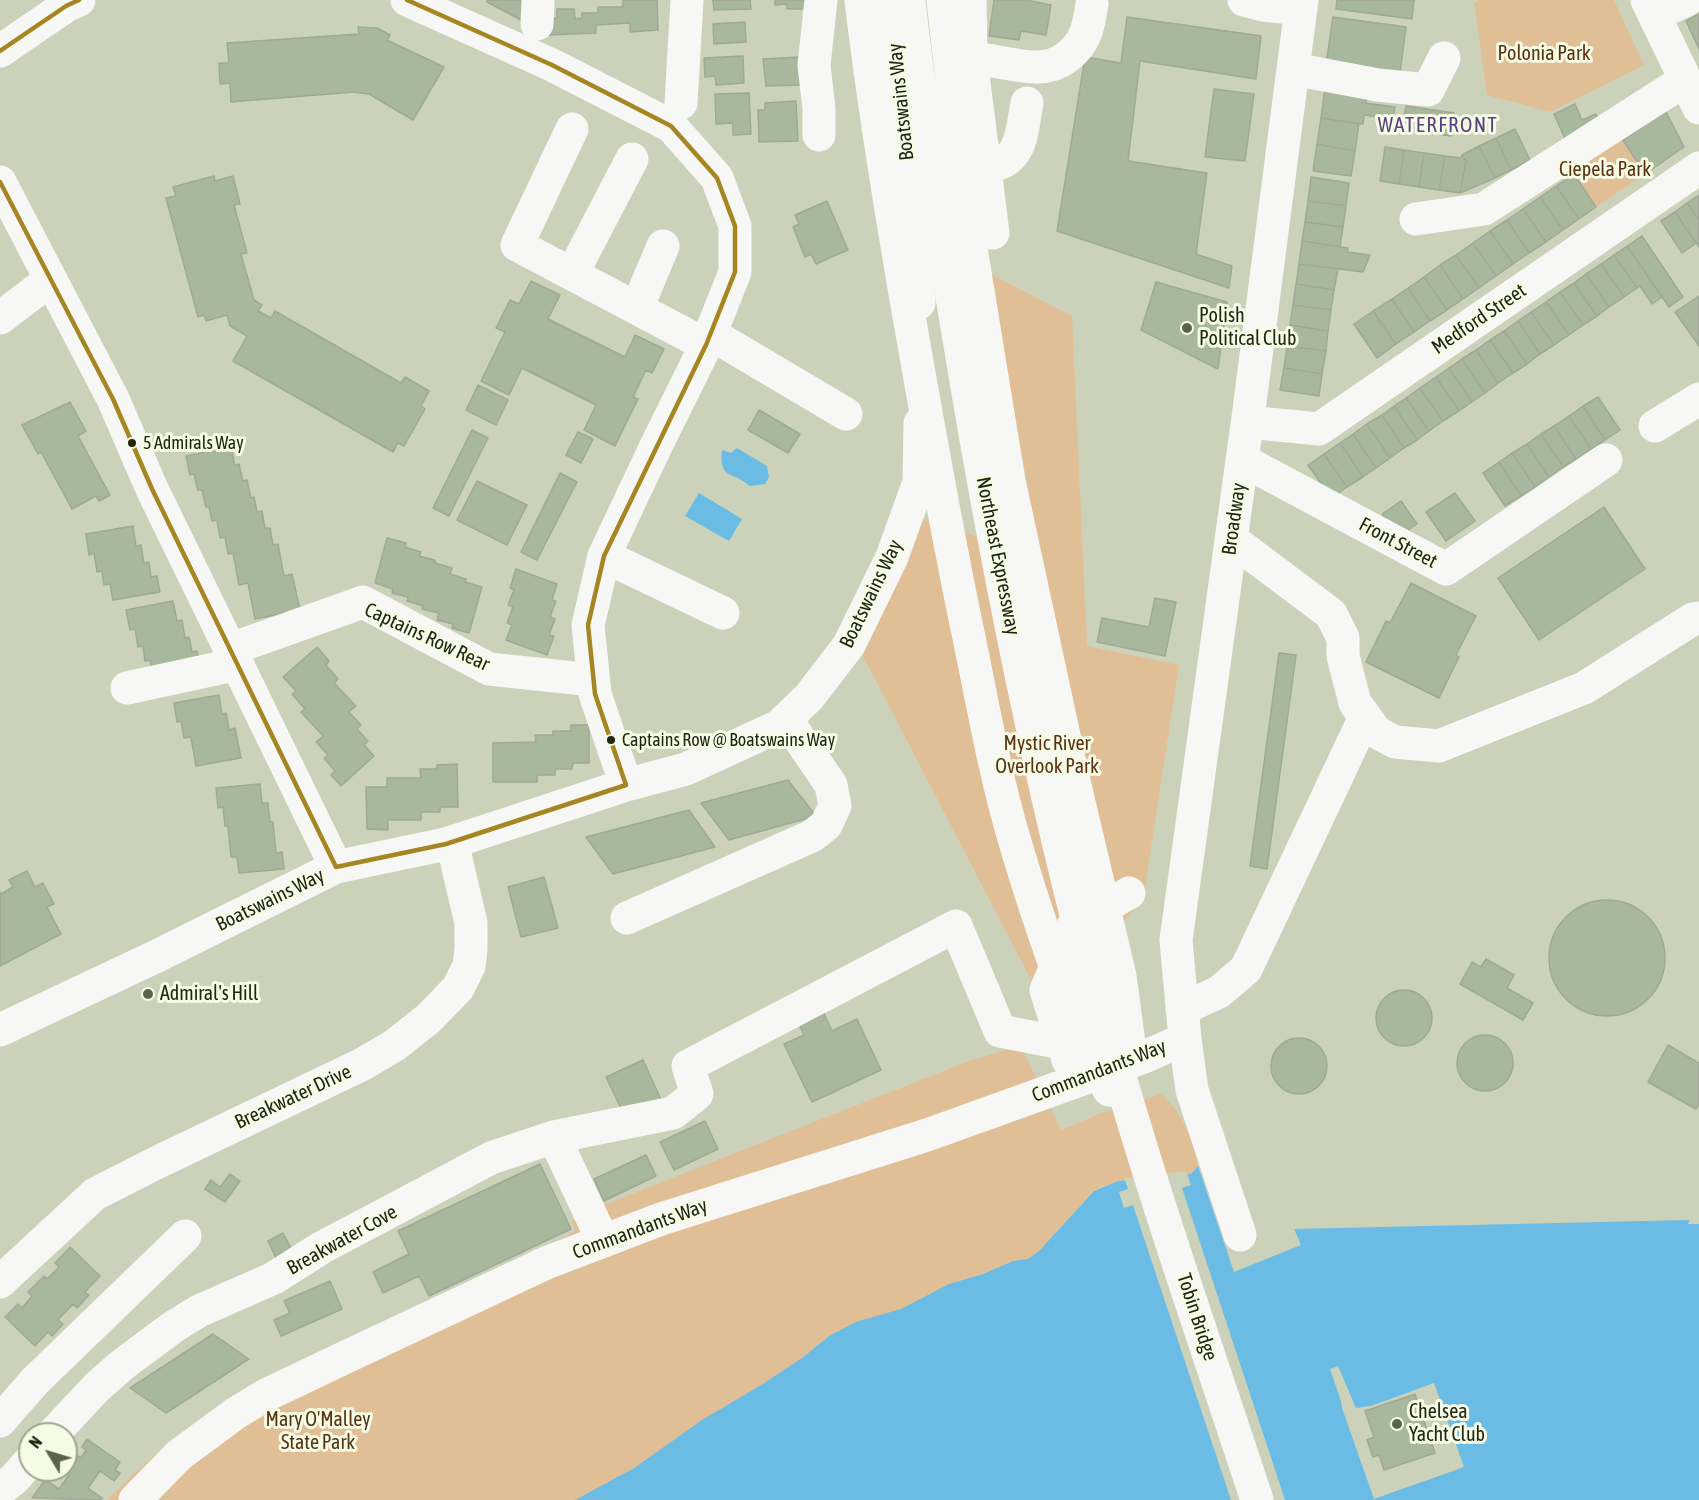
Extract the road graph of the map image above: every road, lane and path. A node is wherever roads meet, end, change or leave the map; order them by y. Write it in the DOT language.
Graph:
graph roads {
  1 [pos="79,0"];
  2 [pos="407,0"];
  3 [pos="687,0"];
  4 [pos="821,0"];
  5 [pos="861,0"];
  6 [pos="891,0"];
  7 [pos="910,0"];
  8 [pos="943,0"];
  9 [pos="970,0"];
  10 [pos="1244,0"];
  11 [pos="1687,0"];
  12 [pos="1092,4"];
  13 [pos="1302,5"];
  14 [pos="1650,8"];
  15 [pos="0,51"];
  16 [pos="963,52"];
  17 [pos="1444,58"];
  18 [pos="1293,69"];
  19 [pos="1692,94"];
  20 [pos="681,103"];
  21 [pos="1027,103"];
  22 [pos="573,129"];
  23 [pos="819,135"];
  24 [pos="632,159"];
  25 [pos="985,167"];
  26 [pos="1699,168"];
  27 [pos="0,182"];
  28 [pos="1416,219"];
  29 [pos="993,233"];
  30 [pos="663,246"];
  31 [pos="572,274"];
  32 [pos="50,280"];
  33 [pos="636,308"];
  34 [pos="0,318"];
  35 [pos="709,339"];
  36 [pos="1699,399"];
  37 [pos="846,414"];
  38 [pos="1248,422"];
  39 [pos="1655,426"];
  40 [pos="1242,460"];
  41 [pos="1606,460"];
  42 [pos="1231,538"];
  43 [pos="604,556"];
  44 [pos="723,613"];
  45 [pos="1699,618"];
  46 [pos="235,657"];
  47 [pos="593,680"];
  48 [pos="127,688"];
  49 [pos="1365,717"];
  50 [pos="786,719"];
  51 [pos="626,785"];
  52 [pos="452,842"];
  53 [pos="336,867"];
  54 [pos="1129,893"];
  55 [pos="627,918"];
  56 [pos="1183,1024"];
  57 [pos="0,1030"];
  58 [pos="1062,1043"];
  59 [pos="1074,1081"];
  60 [pos="554,1137"];
  61 [pos="1141,1148"];
  62 [pos="1240,1235"];
  63 [pos="185,1236"];
  64 [pos="603,1241"];
  65 [pos="0,1282"];
  66 [pos="0,1421"];
  67 [pos="64,1422"];
  68 [pos="18,1474"];
  69 [pos="0,1490"];
  70 [pos="135,1500"];
  71 [pos="1257,1500"];
  1 -- 15 [label="main road"];
  2 -- 35 [label="main road"];
  3 -- 20 [label="main road"];
  4 -- 23 [label="main road"];
  5 -- 61 [label="main road"];
  6 -- 50 [label="main road, Boatswains Way"];
  7 -- 61 [label="main road, Northeast Expressway"];
  8 -- 16 [label="main road"];
  9 -- 16 [label="main road"];
  10 -- 13 [label="main road"];
  11 -- 14 [label="main road"];
  12 -- 16 [label="main road"];
  13 -- 18 [label="main road, Broadway"];
  14 -- 19 [label="main road"];
  16 -- 25 [label="main road"];
  16 -- 61 [label="main road"];
  17 -- 18 [label="main road"];
  18 -- 38 [label="main road, Broadway"];
  19 -- 28 [label="main road"];
  21 -- 25 [label="main road"];
  22 -- 31 [label="main road"];
  24 -- 31 [label="main road"];
  25 -- 29 [label="main road"];
  26 -- 38 [label="main road, Medford Street"];
  27 -- 32 [label="main road"];
  30 -- 33 [label="main road"];
  31 -- 33 [label="main road"];
  32 -- 34 [label="main road"];
  32 -- 46 [label="main road"];
  33 -- 35 [label="main road"];
  35 -- 37 [label="main road"];
  35 -- 43 [label="main road"];
  36 -- 39 [label="main road"];
  38 -- 40 [label="main road, Broadway"];
  40 -- 41 [label="main road, Front Street"];
  40 -- 42 [label="main road, Broadway"];
  42 -- 49 [label="main road"];
  42 -- 56 [label="main road, Broadway"];
  43 -- 44 [label="main road"];
  43 -- 47 [label="main road"];
  45 -- 49 [label="main road"];
  46 -- 47 [label="main road, Captains Row Rear"];
  46 -- 48 [label="main road, Captains Row Rear"];
  46 -- 53 [label="main road"];
  47 -- 51 [label="main road"];
  49 -- 56 [label="main road, Commandants Way"];
  50 -- 51 [label="main road, Boatswains Way"];
  50 -- 55 [label="main road"];
  51 -- 52 [label="main road, Boatswains Way"];
  52 -- 53 [label="main road, Boatswains Way"];
  52 -- 65 [label="main road, Breakwater Drive"];
  53 -- 57 [label="main road, Boatswains Way"];
  54 -- 58 [label="main road"];
  56 -- 59 [label="main road, Commandants Way"];
  56 -- 62 [label="main road, Broadway"];
  58 -- 59 [label="main road"];
  58 -- 60 [label="main road, Breakwater Cove"];
  59 -- 64 [label="main road, Commandants Way"];
  60 -- 64 [label="main road"];
  60 -- 67 [label="main road, Breakwater Cove"];
  61 -- 71 [label="main road, Tobin Bridge"];
  63 -- 66 [label="main road"];
  64 -- 70 [label="main road, Commandants Way"];
  68 -- 69 [label="main road"];
}
